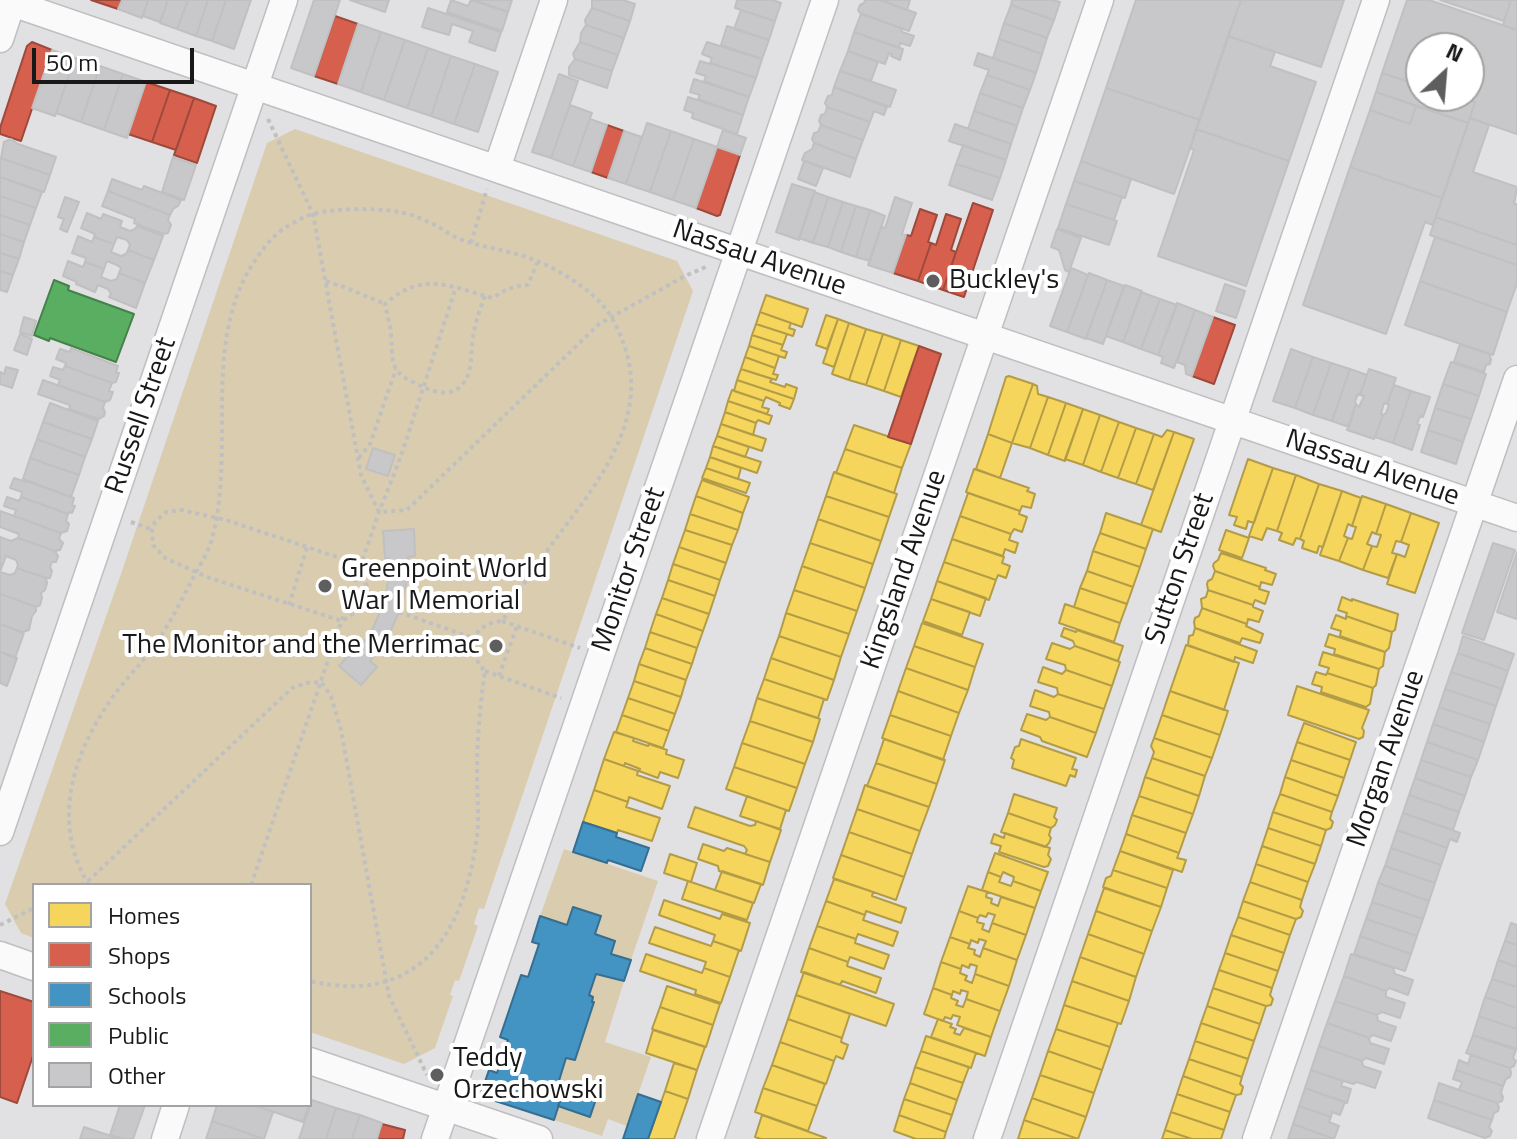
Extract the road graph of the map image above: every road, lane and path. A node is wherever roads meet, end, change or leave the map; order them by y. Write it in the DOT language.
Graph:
graph roads {
  1 [pos="284,0"];
  2 [pos="554,0"];
  3 [pos="825,0"];
  4 [pos="1100,0"];
  5 [pos="1376,0"];
  6 [pos="9,2"];
  7 [pos="0,39"];
  8 [pos="255,87"];
  9 [pos="267,116"];
  10 [pos="492,179"];
  11 [pos="313,214"];
  12 [pos="471,243"];
  13 [pos="738,252"];
  14 [pos="537,262"];
  15 [pos="708,266"];
  16 [pos="326,281"];
  17 [pos="456,287"];
  18 [pos="485,296"];
  19 [pos="385,304"];
  20 [pos="611,316"];
  21 [pos="985,337"];
  22 [pos="396,369"];
  23 [pos="1517,379"];
  24 [pos="423,388"];
  25 [pos="1232,421"];
  26 [pos="358,459"];
  27 [pos="1474,504"];
  28 [pos="379,512"];
  29 [pos="217,518"];
  30 [pos="1517,518"];
  31 [pos="131,522"];
  32 [pos="152,529"];
  33 [pos="307,547"];
  34 [pos="361,565"];
  35 [pos="196,572"];
  36 [pos="371,602"];
  37 [pos="289,605"];
  38 [pos="382,606"];
  39 [pos="399,612"];
  40 [pos="342,621"];
  41 [pos="502,621"];
  42 [pos="517,626"];
  43 [pos="474,638"];
  44 [pos="580,648"];
  45 [pos="485,671"];
  46 [pos="499,676"];
  47 [pos="321,682"];
  48 [pos="563,698"];
  49 [pos="0,832"];
  50 [pos="86,883"];
  51 [pos="87,883"];
  52 [pos="252,883"];
  53 [pos="32,909"];
  54 [pos="0,925"];
  55 [pos="0,955"];
  56 [pos="32,966"];
  57 [pos="312,981"];
  58 [pos="387,982"];
  59 [pos="312,1062"];
  60 [pos="430,1081"];
  61 [pos="175,1107"];
  62 [pos="446,1107"];
  63 [pos="165,1139"];
  64 [pos="435,1139"];
  65 [pos="539,1139"];
  66 [pos="710,1139"];
  67 [pos="987,1139"];
  68 [pos="1256,1139"];
  1 -- 8 [label="street, Russell Street"];
  2 -- 10 [label="street"];
  3 -- 13 [label="street, Monitor Street"];
  4 -- 21 [label="street, Kingsland Avenue"];
  5 -- 25 [label="street, Sutton Street"];
  6 -- 7 [label="street"];
  6 -- 8 [label="street, Nassau Avenue"];
  8 -- 10 [label="street, Nassau Avenue"];
  8 -- 49 [label="street, Russell Street"];
  9 -- 11 [label="path"];
  10 -- 12 [label="path"];
  10 -- 13 [label="street, Nassau Avenue"];
  11 -- 12 [label="path"];
  11 -- 16 [label="path"];
  11 -- 29 [label="path"];
  12 -- 14 [label="path"];
  13 -- 21 [label="street, Nassau Avenue"];
  13 -- 62 [label="street, Monitor Street"];
  14 -- 18 [label="path"];
  14 -- 20 [label="path"];
  15 -- 20 [label="path"];
  16 -- 19 [label="path"];
  16 -- 26 [label="path"];
  17 -- 18 [label="path"];
  17 -- 19 [label="path"];
  17 -- 24 [label="path"];
  18 -- 24 [label="path"];
  19 -- 22 [label="path"];
  20 -- 28 [label="path"];
  20 -- 41 [label="path"];
  21 -- 25 [label="street, Nassau Avenue"];
  21 -- 66 [label="street, Kingsland Avenue"];
  22 -- 24 [label="path"];
  22 -- 26 [label="path"];
  23 -- 27 [label="street, Morgan Avenue"];
  24 -- 28 [label="path"];
  25 -- 27 [label="street, Nassau Avenue"];
  25 -- 67 [label="street, Sutton Street"];
  26 -- 28 [label="path"];
  27 -- 30 [label="street, Nassau Avenue"];
  27 -- 68 [label="street, Morgan Avenue"];
  28 -- 34 [label="path"];
  29 -- 32 [label="path"];
  29 -- 33 [label="path"];
  29 -- 35 [label="path"];
  31 -- 32 [label="path"];
  32 -- 35 [label="path"];
  33 -- 34 [label="path"];
  33 -- 37 [label="path"];
  34 -- 36 [label="path"];
  34 -- 40 [label="path"];
  35 -- 37 [label="path"];
  35 -- 50 [label="path"];
  36 -- 38 [label="path"];
  36 -- 40 [label="path"];
  37 -- 40 [label="path"];
  39 -- 43 [label="path"];
  40 -- 47 [label="path"];
  41 -- 42 [label="path"];
  41 -- 43 [label="path"];
  42 -- 44 [label="path"];
  42 -- 46 [label="path"];
  43 -- 45 [label="path"];
  45 -- 46 [label="path"];
  45 -- 58 [label="path"];
  46 -- 48 [label="path"];
  47 -- 51 [label="path"];
  47 -- 52 [label="path"];
  47 -- 58 [label="path"];
  53 -- 54 [label="path"];
  55 -- 56 [label="street"];
  57 -- 58 [label="path"];
  58 -- 60 [label="path"];
  59 -- 62 [label="street"];
  61 -- 63 [label="street"];
  62 -- 64 [label="street, Monitor Street"];
  62 -- 65 [label="street"];
}
